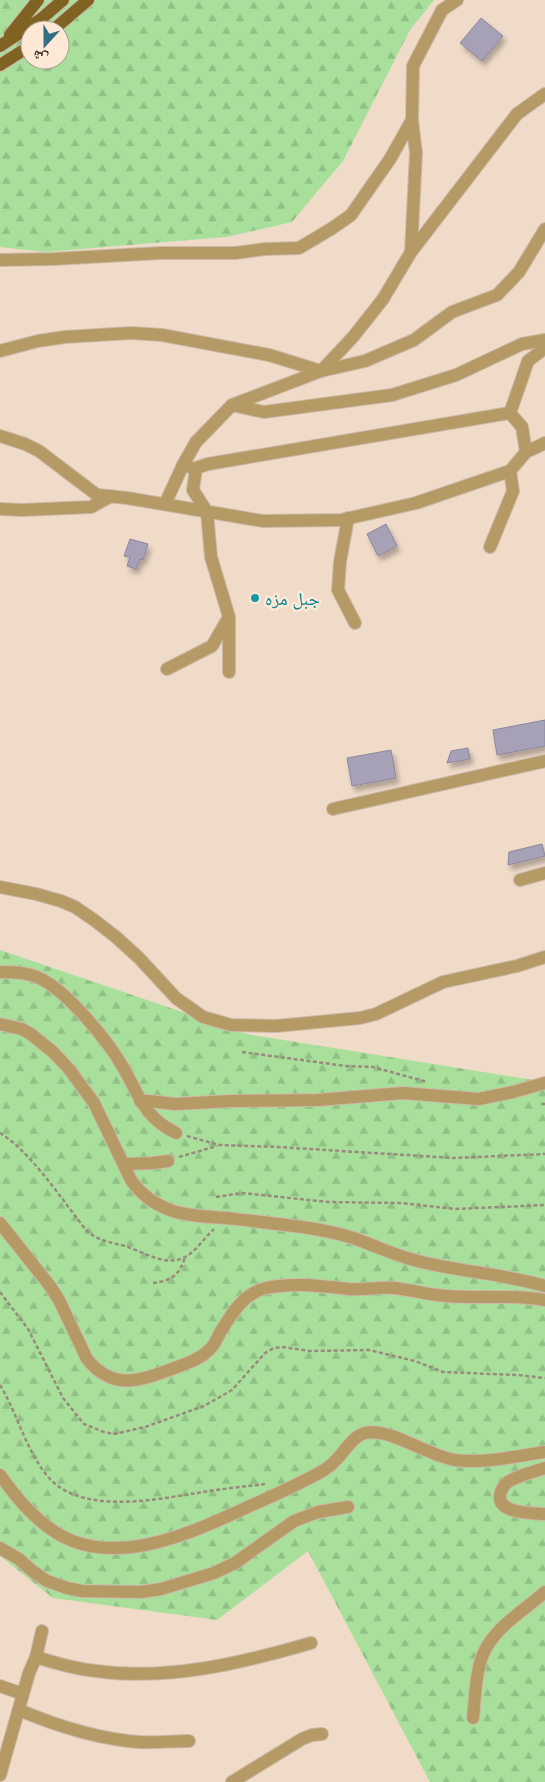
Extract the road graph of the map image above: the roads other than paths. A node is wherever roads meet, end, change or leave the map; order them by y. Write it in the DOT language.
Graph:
graph roads {
  1 [pos="38,0"];
  2 [pos="63,0"];
  3 [pos="88,0"];
  4 [pos="457,0"];
  5 [pos="64,20"];
  6 [pos="1,46"];
  7 [pos="20,52"];
  8 [pos="0,65"];
  9 [pos="545,94"];
  10 [pos="412,120"];
  11 [pos="545,230"];
  12 [pos="411,252"];
  13 [pos="0,260"];
  14 [pos="545,340"];
  15 [pos="545,348"];
  16 [pos="0,351"];
  17 [pos="321,371"];
  18 [pos="232,405"];
  19 [pos="510,413"];
  20 [pos="0,436"];
  21 [pos="545,443"];
  22 [pos="526,452"];
  23 [pos="183,466"];
  24 [pos="196,468"];
  25 [pos="510,471"];
  26 [pos="111,496"];
  27 [pos="165,504"];
  28 [pos="0,509"];
  29 [pos="207,512"];
  30 [pos="348,518"];
  31 [pos="490,547"];
  32 [pos="228,617"];
  33 [pos="355,623"];
  34 [pos="166,669"];
  35 [pos="229,672"];
  36 [pos="545,761"];
  37 [pos="333,809"];
  38 [pos="545,873"];
  39 [pos="520,880"];
  40 [pos="0,886"];
  41 [pos="545,957"];
  42 [pos="0,972"];
  43 [pos="0,1024"];
  44 [pos="545,1083"];
  45 [pos="140,1101"];
  46 [pos="176,1132"];
  47 [pos="168,1161"];
  48 [pos="125,1164"];
  49 [pos="0,1223"];
  50 [pos="545,1286"];
  51 [pos="545,1300"];
  52 [pos="545,1452"];
  53 [pos="545,1468"];
  54 [pos="0,1475"];
  55 [pos="348,1507"];
  56 [pos="545,1514"];
  57 [pos="0,1548"];
  58 [pos="545,1592"];
  59 [pos="42,1631"];
  60 [pos="311,1643"];
  61 [pos="36,1657"];
  62 [pos="0,1686"];
  63 [pos="23,1694"];
  64 [pos="19,1710"];
  65 [pos="473,1718"];
  66 [pos="322,1734"];
  67 [pos="189,1741"];
  68 [pos="0,1775"];
  69 [pos="232,1782"];
  1 -- 6 [label="main road"];
  2 -- 6 [label="main road"];
  3 -- 5 [label="main road"];
  4 -- 10 [label="street"];
  7 -- 8 [label="main road"];
  9 -- 12 [label="street"];
  10 -- 12 [label="street"];
  10 -- 13 [label="street"];
  11 -- 17 [label="street"];
  12 -- 17 [label="street"];
  14 -- 18 [label="street"];
  15 -- 19 [label="street"];
  16 -- 17 [label="street"];
  17 -- 18 [label="street"];
  18 -- 23 [label="street"];
  19 -- 22 [label="street"];
  19 -- 24 [label="street"];
  20 -- 26 [label="street"];
  21 -- 22 [label="street"];
  22 -- 25 [label="street"];
  23 -- 24 [label="street"];
  23 -- 27 [label="street"];
  24 -- 29 [label="street"];
  25 -- 30 [label="street"];
  25 -- 31 [label="street"];
  26 -- 27 [label="street"];
  26 -- 28 [label="street"];
  27 -- 29 [label="street"];
  29 -- 30 [label="street"];
  29 -- 32 [label="street"];
  30 -- 33 [label="street"];
  32 -- 34 [label="street"];
  32 -- 35 [label="street"];
  36 -- 37 [label="street"];
  38 -- 39 [label="street"];
  40 -- 41 [label="street"];
  42 -- 45 [label="street"];
  43 -- 48 [label="street"];
  44 -- 45 [label="street"];
  45 -- 46 [label="street"];
  47 -- 48 [label="street"];
  48 -- 50 [label="street"];
  49 -- 51 [label="street"];
  52 -- 54 [label="street"];
  53 -- 56 [label="street"];
  55 -- 57 [label="street"];
  58 -- 65 [label="street"];
  59 -- 61 [label="street"];
  60 -- 61 [label="street"];
  61 -- 63 [label="street"];
  62 -- 63 [label="street"];
  63 -- 64 [label="street"];
  64 -- 67 [label="street"];
  64 -- 68 [label="street"];
  66 -- 69 [label="street"];
}
